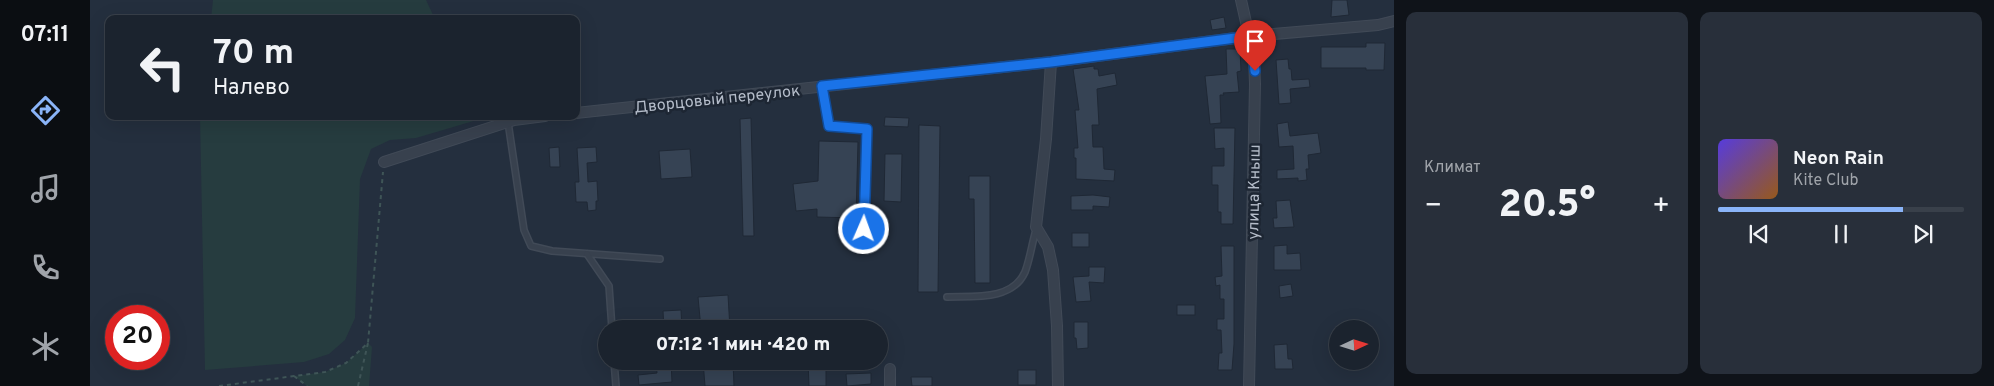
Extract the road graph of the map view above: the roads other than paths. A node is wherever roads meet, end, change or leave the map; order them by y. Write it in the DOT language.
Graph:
graph roads {
  1 [pos="1241,0"];
  2 [pos="1394,21"];
  3 [pos="1251,36"];
  4 [pos="1051,62"];
  5 [pos="822,86"];
  6 [pos="580,113"];
  7 [pos="515,120"];
  8 [pos="508,121"];
  9 [pos="384,162"];
  10 [pos="1036,227"];
  11 [pos="864,229"];
  12 [pos="587,254"];
  13 [pos="660,259"];
  14 [pos="947,297"];
  15 [pos="611,320"];
  16 [pos="890,369"];
  17 [pos="615,370"];
  18 [pos="616,386"];
  19 [pos="890,386"];
  20 [pos="1058,386"];
  21 [pos="1250,386"];
  1 -- 3 [label="street, улица Кныш"];
  2 -- 3 [label="street, Дворцовый переулок"];
  3 -- 4 [label="street, Дворцовый переулок"];
  3 -- 21 [label="street, улица Кныш"];
  4 -- 5 [label="street, Дворцовый переулок"];
  4 -- 10 [label="street"];
  5 -- 6 [label="street, Дворцовый переулок"];
  5 -- 11 [label="lane"];
  7 -- 8 [label="street"];
  8 -- 9 [label="street"];
  8 -- 12 [label="lane"];
  10 -- 14 [label="lane"];
  10 -- 20 [label="street"];
  12 -- 13 [label="lane"];
  12 -- 15 [label="lane"];
  16 -- 19 [label="street"];
  17 -- 18 [label="lane"];
}
